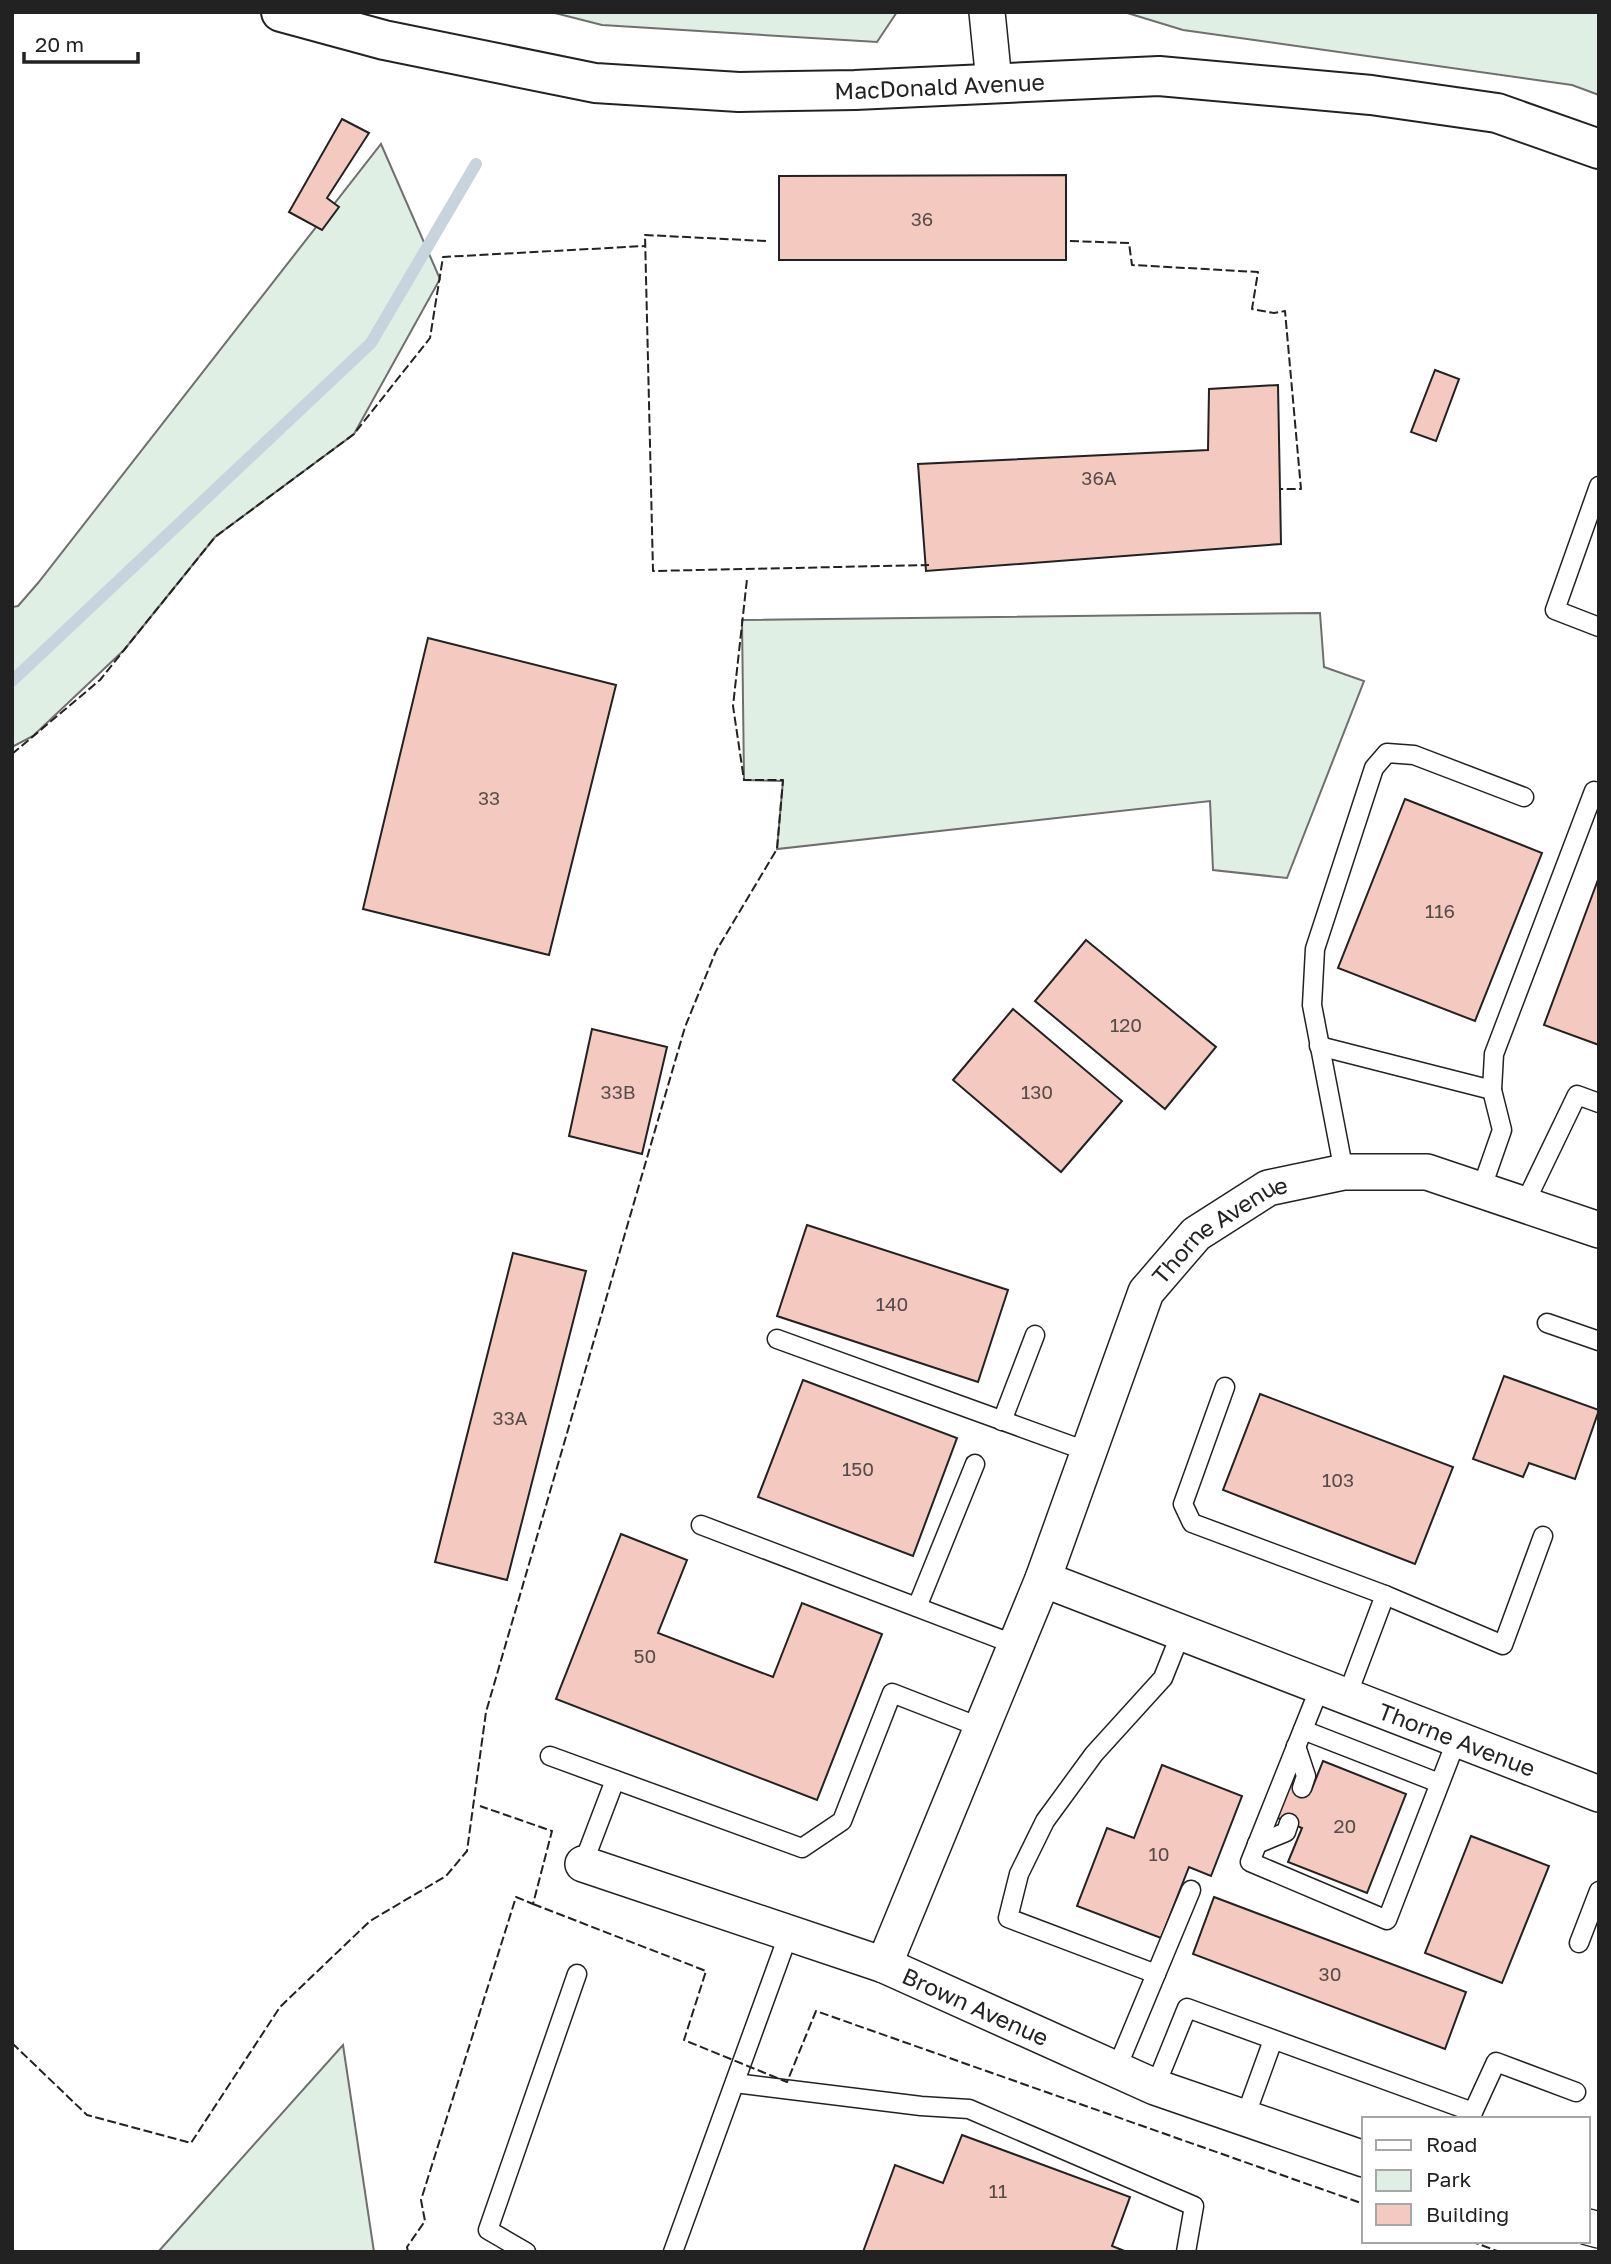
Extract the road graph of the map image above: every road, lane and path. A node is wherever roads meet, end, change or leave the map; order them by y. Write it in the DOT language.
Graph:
graph roads {
  1 [pos="281,12"];
  2 [pos="987,12"];
  3 [pos="994,82"];
  4 [pos="1599,149"];
  5 [pos="1599,486"];
  6 [pos="1599,627"];
  7 [pos="1599,793"];
  8 [pos="1524,797"];
  9 [pos="1319,1046"];
  10 [pos="1492,1090"];
  11 [pos="1599,1103"];
  12 [pos="1344,1172"];
  13 [pos="1481,1190"];
  14 [pos="1524,1205"];
  15 [pos="1599,1230"];
  16 [pos="1547,1323"];
  17 [pos="1035,1335"];
  18 [pos="777,1339"];
  19 [pos="1599,1340"];
  20 [pos="1225,1387"];
  21 [pos="1002,1421"];
  22 [pos="1089,1452"];
  23 [pos="975,1464"];
  24 [pos="701,1525"];
  25 [pos="1543,1536"];
  26 [pos="1043,1579"];
  27 [pos="1385,1595"];
  28 [pos="917,1607"];
  29 [pos="1181,1633"];
  30 [pos="1016,1646"];
  31 [pos="1334,1691"];
  32 [pos="982,1728"];
  33 [pos="1299,1738"];
  34 [pos="1457,1739"];
  35 [pos="550,1756"];
  36 [pos="615,1780"];
  37 [pos="1439,1783"];
  38 [pos="1302,1788"];
  39 [pos="1599,1794"];
  40 [pos="1289,1823"];
  41 [pos="1257,1844"];
  42 [pos="583,1864"];
  43 [pos="1191,1890"];
  44 [pos="1599,1891"];
  45 [pos="789,1933"];
  46 [pos="1579,1943"];
  47 [pos="884,1965"];
  48 [pos="577,1974"];
  49 [pos="1156,1974"];
  50 [pos="1273,2040"];
  51 [pos="1116,2070"];
  52 [pos="735,2083"];
  53 [pos="1155,2087"];
  54 [pos="1576,2092"];
  55 [pos="1472,2116"];
  56 [pos="1244,2120"];
  57 [pos="1362,2158"];
  58 [pos="526,2252"];
  59 [pos="673,2252"];
  60 [pos="1186,2252"];
  1 -- 3 [label="street, MacDonald Avenue"];
  2 -- 3 [label="street"];
  3 -- 4 [label="street, MacDonald Avenue"];
  5 -- 6 [label="lane"];
  7 -- 10 [label="lane"];
  8 -- 9 [label="lane"];
  9 -- 10 [label="lane"];
  9 -- 12 [label="lane"];
  10 -- 13 [label="lane"];
  11 -- 14 [label="lane"];
  12 -- 13 [label="street, Thorne Avenue"];
  12 -- 22 [label="street, Thorne Avenue"];
  13 -- 14 [label="street, Thorne Avenue"];
  14 -- 15 [label="street, Thorne Avenue"];
  16 -- 19 [label="lane"];
  17 -- 21 [label="lane"];
  18 -- 21 [label="lane"];
  20 -- 27 [label="lane"];
  21 -- 22 [label="lane"];
  22 -- 26 [label="street, Thorne Avenue"];
  23 -- 28 [label="lane"];
  24 -- 28 [label="lane"];
  25 -- 27 [label="lane"];
  26 -- 29 [label="street, Thorne Avenue"];
  26 -- 30 [label="street, Thorne Avenue"];
  27 -- 31 [label="lane"];
  28 -- 30 [label="lane"];
  29 -- 31 [label="street, Thorne Avenue"];
  29 -- 49 [label="lane"];
  30 -- 32 [label="street, Thorne Avenue"];
  31 -- 33 [label="lane"];
  31 -- 34 [label="street, Thorne Avenue"];
  32 -- 36 [label="lane"];
  32 -- 47 [label="street, Thorne Avenue"];
  33 -- 37 [label="lane"];
  33 -- 38 [label="lane"];
  33 -- 41 [label="lane"];
  34 -- 37 [label="lane"];
  34 -- 39 [label="street, Thorne Avenue"];
  35 -- 36 [label="lane"];
  36 -- 42 [label="lane"];
  37 -- 41 [label="lane"];
  40 -- 41 [label="lane"];
  42 -- 45 [label="street, Brown Avenue"];
  43 -- 49 [label="lane"];
  44 -- 46 [label="lane"];
  45 -- 47 [label="street, Brown Avenue"];
  45 -- 52 [label="lane"];
  47 -- 51 [label="street, Brown Avenue"];
  48 -- 58 [label="lane"];
  49 -- 51 [label="lane"];
  50 -- 53 [label="lane"];
  50 -- 55 [label="lane"];
  50 -- 56 [label="lane"];
  51 -- 53 [label="street, Brown Avenue"];
  52 -- 59 [label="lane"];
  52 -- 60 [label="lane"];
  53 -- 56 [label="street, Brown Avenue"];
  54 -- 55 [label="lane"];
  56 -- 57 [label="street, Brown Avenue"];
}
